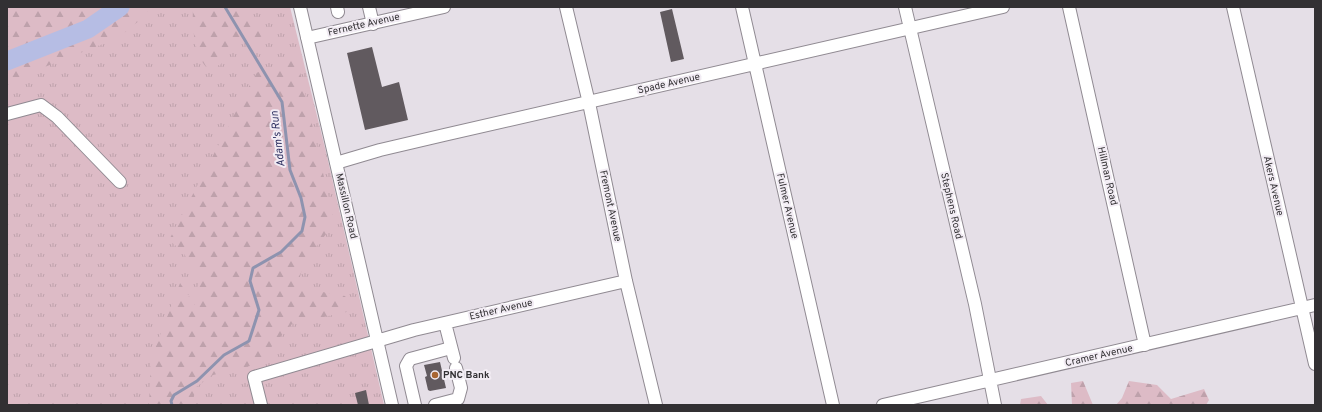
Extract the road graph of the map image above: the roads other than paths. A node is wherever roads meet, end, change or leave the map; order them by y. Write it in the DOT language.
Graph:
graph roads {
  1 [pos="300,7"];
  2 [pos="369,7"];
  3 [pos="444,7"];
  4 [pos="566,7"];
  5 [pos="742,7"];
  6 [pos="905,7"];
  7 [pos="1003,7"];
  8 [pos="1069,7"];
  9 [pos="1232,7"];
  10 [pos="373,24"];
  11 [pos="910,29"];
  12 [pos="307,38"];
  13 [pos="754,64"];
  14 [pos="589,103"];
  15 [pos="7,114"];
  16 [pos="336,163"];
  17 [pos="120,182"];
  18 [pos="626,281"];
  19 [pos="1315,306"];
  20 [pos="1302,309"];
  21 [pos="445,323"];
  22 [pos="377,340"];
  23 [pos="1146,345"];
  24 [pos="454,358"];
  25 [pos="1315,364"];
  26 [pos="990,380"];
  27 [pos="261,405"];
  28 [pos="392,405"];
  29 [pos="415,405"];
  30 [pos="435,405"];
  31 [pos="656,405"];
  32 [pos="833,405"];
  33 [pos="883,405"];
  34 [pos="995,405"];
  1 -- 12 [label="street, Massillon Road"];
  2 -- 10 [label="street"];
  3 -- 10 [label="street, Fernette Avenue"];
  4 -- 14 [label="street, Fremont Avenue"];
  5 -- 13 [label="street, Fulmer Avenue"];
  6 -- 11 [label="street, Stephens Road"];
  7 -- 11 [label="street, Spade Avenue"];
  8 -- 23 [label="street, Hillman Road"];
  9 -- 20 [label="street, Akers Avenue"];
  10 -- 12 [label="street, Fernette Avenue"];
  11 -- 13 [label="street, Spade Avenue"];
  11 -- 26 [label="street, Stephens Road"];
  12 -- 16 [label="street, Massillon Road"];
  13 -- 14 [label="street, Spade Avenue"];
  13 -- 32 [label="street, Fulmer Avenue"];
  14 -- 16 [label="street, Spade Avenue"];
  14 -- 18 [label="street, Fremont Avenue"];
  15 -- 17 [label="street"];
  16 -- 22 [label="street, Massillon Road"];
  18 -- 21 [label="street, Esther Avenue"];
  18 -- 31 [label="street, Fremont Avenue"];
  19 -- 20 [label="street, Cramer Avenue"];
  20 -- 23 [label="street, Cramer Avenue"];
  20 -- 25 [label="street, Akers Avenue"];
  21 -- 22 [label="street, Esther Avenue"];
  21 -- 24 [label="street"];
  22 -- 27 [label="street, Esther Avenue"];
  22 -- 28 [label="street, Massillon Road"];
  23 -- 26 [label="street, Cramer Avenue"];
  24 -- 29 [label="street"];
  24 -- 30 [label="street"];
  26 -- 33 [label="street, Cramer Avenue"];
  26 -- 34 [label="street, Stephens Road"];
}
